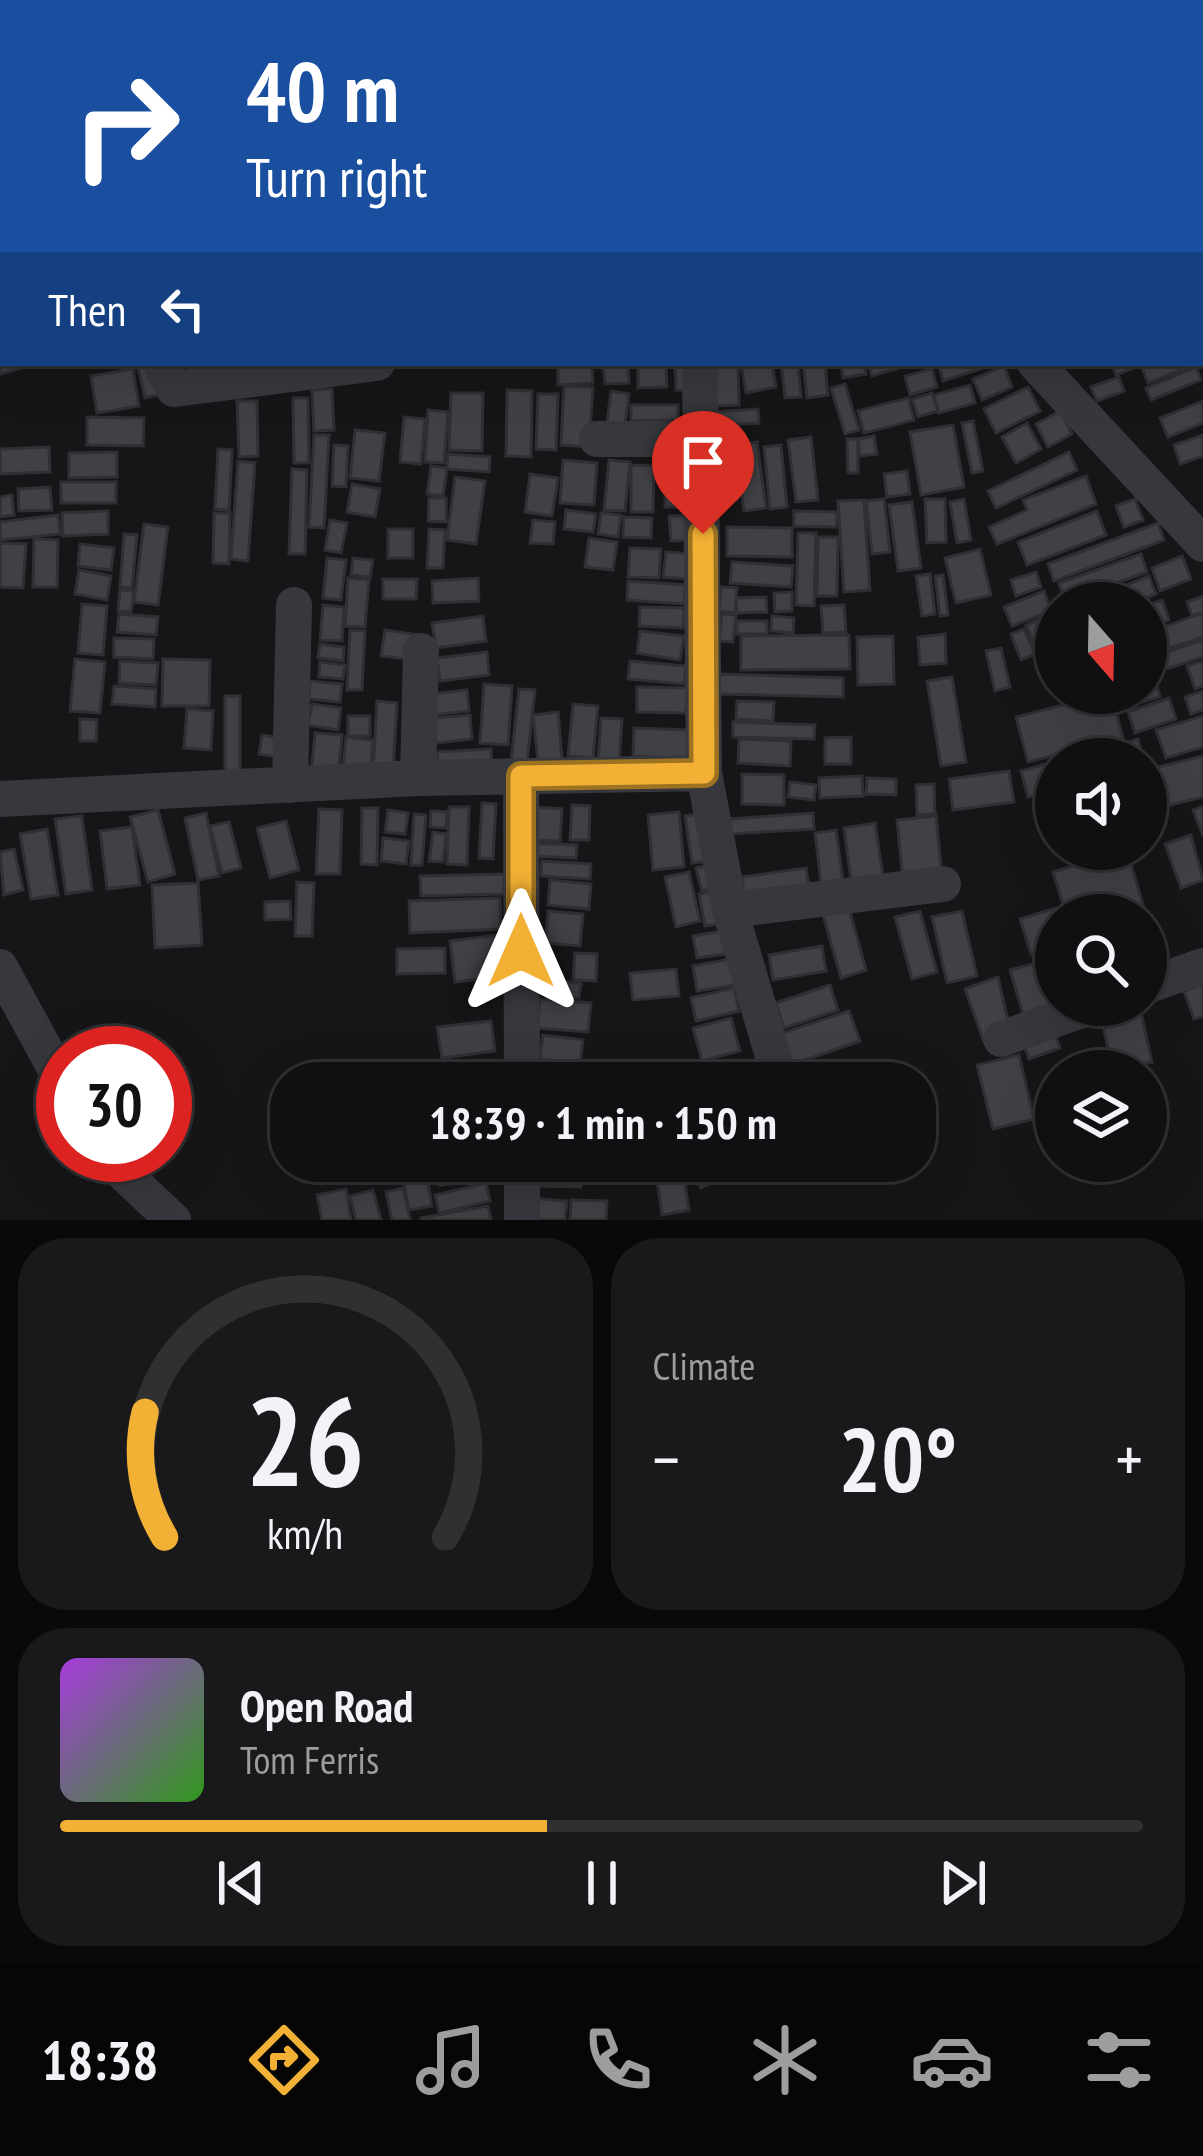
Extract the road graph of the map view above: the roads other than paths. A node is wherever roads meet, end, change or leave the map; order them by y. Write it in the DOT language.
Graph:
graph roads {
  1 [pos="162,366"];
  2 [pos="354,366"];
  3 [pos="700,366"];
  4 [pos="1038,366"];
  5 [pos="597,439"];
  6 [pos="703,439"];
  7 [pos="1197,529"];
  8 [pos="294,605"];
  9 [pos="421,651"];
  10 [pos="704,773"];
  11 [pos="521,776"];
  12 [pos="418,778"];
  13 [pos="290,785"];
  14 [pos="0,799"];
  15 [pos="943,884"];
  16 [pos="730,910"];
  17 [pos="1203,965"];
  18 [pos="0,967"];
  19 [pos="1167,978"];
  20 [pos="1039,1026"];
  21 [pos="36,1033"];
  22 [pos="1001,1040"];
  23 [pos="521,1062"];
  24 [pos="775,1062"];
  25 [pos="133,1182"];
  26 [pos="521,1182"];
  27 [pos="173,1220"];
  28 [pos="522,1220"];
  1 -- 2 [label="street"];
  3 -- 6 [label="street"];
  4 -- 7 [label="street"];
  5 -- 6 [label="street"];
  6 -- 10 [label="street"];
  8 -- 13 [label="street"];
  9 -- 12 [label="street"];
  10 -- 11 [label="street"];
  10 -- 16 [label="street"];
  11 -- 12 [label="street"];
  11 -- 23 [label="street"];
  12 -- 13 [label="street"];
  13 -- 14 [label="street"];
  15 -- 16 [label="street"];
  16 -- 24 [label="street"];
  17 -- 19 [label="street"];
  18 -- 21 [label="street"];
  20 -- 22 [label="street"];
  25 -- 27 [label="street"];
  26 -- 28 [label="street"];
}
